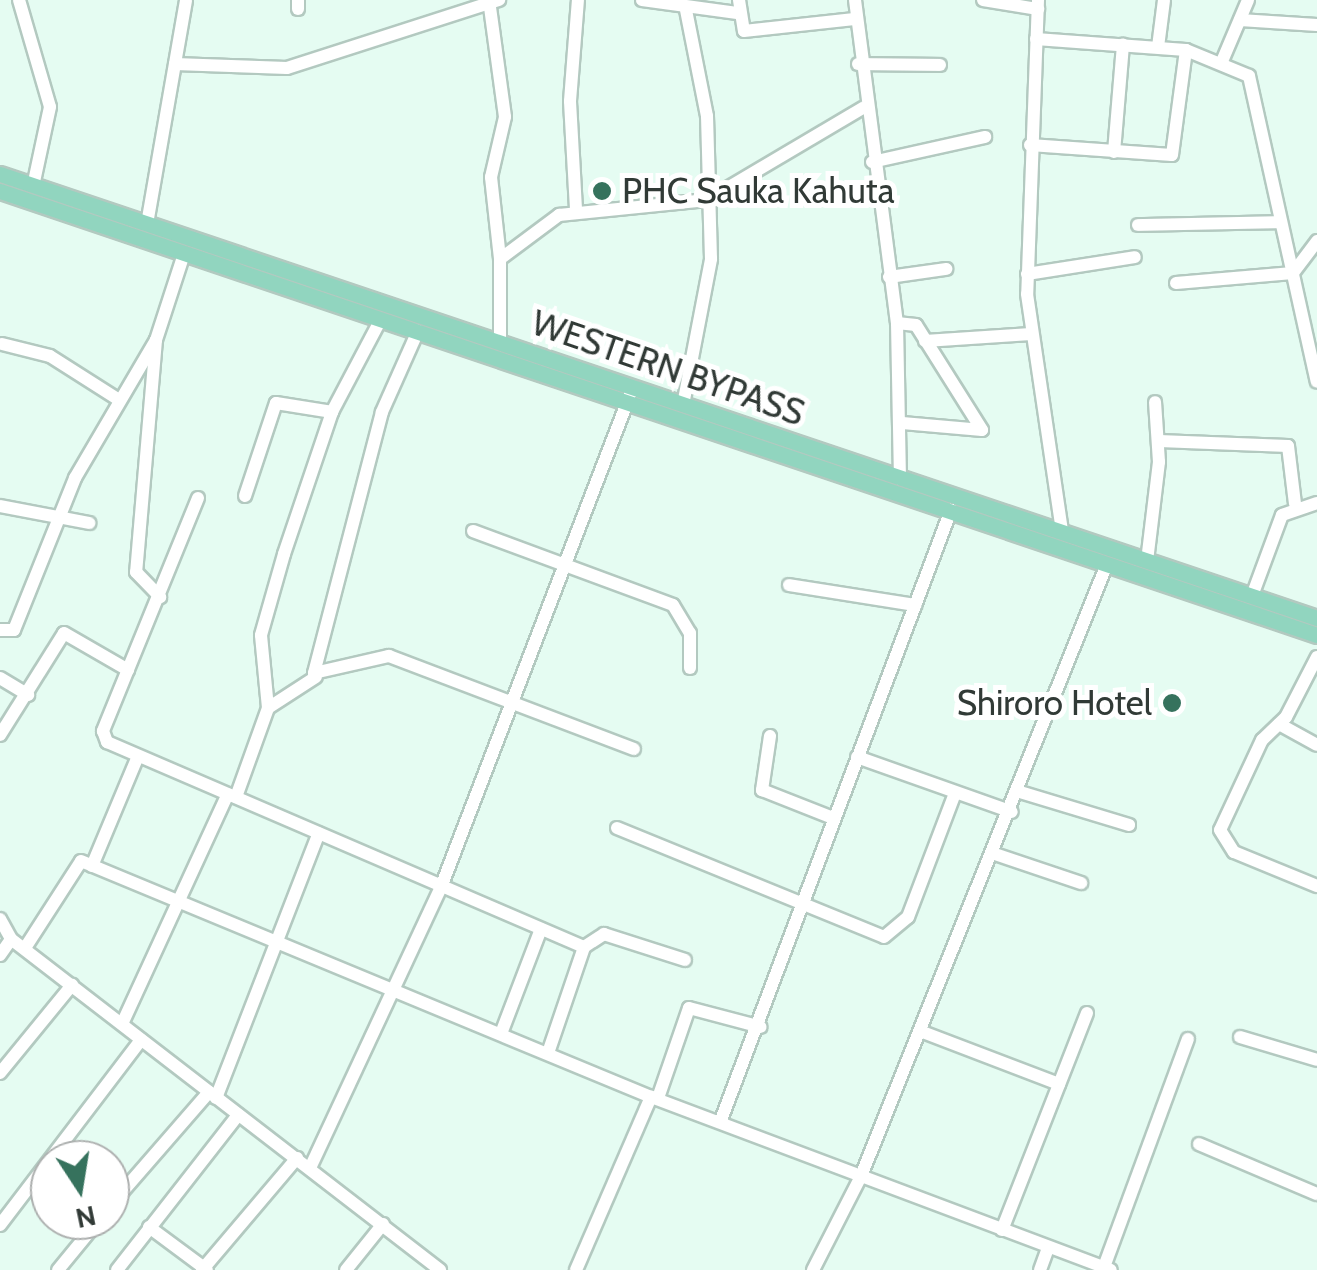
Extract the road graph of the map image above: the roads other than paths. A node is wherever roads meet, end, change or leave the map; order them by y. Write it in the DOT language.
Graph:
graph roads {
  1 [pos="18,0"];
  2 [pos="186,0"];
  3 [pos="578,0"];
  4 [pos="642,0"];
  5 [pos="854,0"];
  6 [pos="983,0"];
  7 [pos="1164,0"];
  8 [pos="1248,0"];
  9 [pos="492,1"];
  10 [pos="1038,4"];
  11 [pos="738,6"];
  12 [pos="686,10"];
  13 [pos="854,19"];
  14 [pos="1240,20"];
  15 [pos="1317,25"];
  16 [pos="1036,39"];
  17 [pos="1124,44"];
  18 [pos="1158,47"];
  19 [pos="1186,50"];
  20 [pos="1223,59"];
  21 [pos="174,64"];
  22 [pos="858,64"];
  23 [pos="940,65"];
  24 [pos="864,107"];
  25 [pos="985,137"];
  26 [pos="1030,146"];
  27 [pos="1114,152"];
  28 [pos="872,162"];
  29 [pos="0,174"];
  30 [pos="33,186"];
  31 [pos="0,191"];
  32 [pos="707,200"];
  33 [pos="576,209"];
  34 [pos="1281,222"];
  35 [pos="147,224"];
  36 [pos="1138,225"];
  37 [pos="1317,242"];
  38 [pos="184,254"];
  39 [pos="1136,256"];
  40 [pos="500,259"];
  41 [pos="946,269"];
  42 [pos="1027,274"];
  43 [pos="1294,274"];
  44 [pos="889,276"];
  45 [pos="1176,283"];
  46 [pos="381,319"];
  47 [pos="896,323"];
  48 [pos="418,332"];
  49 [pos="1031,334"];
  50 [pos="156,340"];
  51 [pos="925,340"];
  52 [pos="500,343"];
  53 [pos="2,344"];
  54 [pos="1317,382"];
  55 [pos="630,395"];
  56 [pos="118,400"];
  57 [pos="1155,402"];
  58 [pos="683,405"];
  59 [pos="332,412"];
  60 [pos="902,423"];
  61 [pos="1158,441"];
  62 [pos="900,479"];
  63 [pos="246,496"];
  64 [pos="198,498"];
  65 [pos="1296,504"];
  66 [pos="1317,504"];
  67 [pos="0,506"];
  68 [pos="951,510"];
  69 [pos="1054,511"];
  70 [pos="59,520"];
  71 [pos="89,523"];
  72 [pos="1037,523"];
  73 [pos="473,531"];
  74 [pos="1062,531"];
  75 [pos="565,562"];
  76 [pos="1147,562"];
  77 [pos="1107,564"];
  78 [pos="789,586"];
  79 [pos="1252,596"];
  80 [pos="160,597"];
  81 [pos="915,605"];
  82 [pos="1317,618"];
  83 [pos="0,630"];
  84 [pos="1317,635"];
  85 [pos="1317,657"];
  86 [pos="690,668"];
  87 [pos="128,670"];
  88 [pos="316,677"];
  89 [pos="0,678"];
  90 [pos="28,695"];
  91 [pos="511,696"];
  92 [pos="268,708"];
  93 [pos="1283,720"];
  94 [pos="0,735"];
  95 [pos="770,736"];
  96 [pos="1317,745"];
  97 [pos="634,749"];
  98 [pos="138,756"];
  99 [pos="857,757"];
  100 [pos="1020,792"];
  101 [pos="955,793"];
  102 [pos="232,795"];
  103 [pos="1012,812"];
  104 [pos="834,818"];
  105 [pos="1129,825"];
  106 [pos="617,828"];
  107 [pos="319,833"];
  108 [pos="995,854"];
  109 [pos="92,866"];
  110 [pos="1081,883"];
  111 [pos="1317,886"];
  112 [pos="441,887"];
  113 [pos="183,904"];
  114 [pos="806,906"];
  115 [pos="0,919"];
  116 [pos="541,929"];
  117 [pos="12,939"];
  118 [pos="276,942"];
  119 [pos="584,947"];
  120 [pos="25,948"];
  121 [pos="0,954"];
  122 [pos="686,960"];
  123 [pos="72,985"];
  124 [pos="391,987"];
  125 [pos="1087,1013"];
  126 [pos="122,1024"];
  127 [pos="761,1026"];
  128 [pos="920,1030"];
  129 [pos="502,1031"];
  130 [pos="1240,1037"];
  131 [pos="1188,1038"];
  132 [pos="141,1040"];
  133 [pos="548,1054"];
  134 [pos="1316,1059"];
  135 [pos="0,1072"];
  136 [pos="1059,1084"];
  137 [pos="213,1095"];
  138 [pos="654,1098"];
  139 [pos="238,1115"];
  140 [pos="721,1120"];
  141 [pos="1199,1144"];
  142 [pos="297,1158"];
  143 [pos="310,1168"];
  144 [pos="861,1176"];
  145 [pos="130,1184"];
  146 [pos="1317,1194"];
  147 [pos="382,1224"];
  148 [pos="0,1225"];
  149 [pos="149,1227"];
  150 [pos="1002,1230"];
  151 [pos="83,1240"];
  152 [pos="1048,1248"];
  153 [pos="204,1269"];
  154 [pos="1108,1269"];
  155 [pos="58,1270"];
  156 [pos="118,1270"];
  157 [pos="346,1270"];
  158 [pos="440,1270"];
  159 [pos="576,1270"];
  160 [pos="813,1270"];
  161 [pos="1040,1270"];
  1 -- 30 [label="street"];
  2 -- 21 [label="street"];
  3 -- 33 [label="street"];
  4 -- 12 [label="street"];
  5 -- 13 [label="street"];
  6 -- 10 [label="street"];
  7 -- 18 [label="street"];
  8 -- 14 [label="street"];
  9 -- 21 [label="street"];
  9 -- 40 [label="street"];
  10 -- 16 [label="street"];
  11 -- 12 [label="street"];
  11 -- 13 [label="street"];
  12 -- 32 [label="street"];
  13 -- 22 [label="street"];
  14 -- 15 [label="street"];
  14 -- 20 [label="street"];
  16 -- 17 [label="street"];
  16 -- 26 [label="street"];
  17 -- 18 [label="street"];
  17 -- 27 [label="street"];
  18 -- 19 [label="street"];
  19 -- 20 [label="street"];
  19 -- 27 [label="street"];
  20 -- 34 [label="street"];
  21 -- 35 [label="street"];
  22 -- 23 [label="street"];
  22 -- 24 [label="street"];
  24 -- 28 [label="street"];
  24 -- 32 [label="street"];
  25 -- 28 [label="street"];
  26 -- 27 [label="street"];
  26 -- 42 [label="street"];
  28 -- 44 [label="street"];
  29 -- 30 [label="main road, WESTERN BYPASS"];
  30 -- 35 [label="main road, WESTERN BYPASS"];
  31 -- 38 [label="main road, WESTERN BYPASS"];
  32 -- 33 [label="street"];
  32 -- 58 [label="street"];
  33 -- 40 [label="street"];
  34 -- 36 [label="street"];
  34 -- 43 [label="street"];
  35 -- 52 [label="main road, WESTERN BYPASS"];
  37 -- 43 [label="street"];
  38 -- 46 [label="main road, WESTERN BYPASS"];
  38 -- 50 [label="street"];
  39 -- 42 [label="street"];
  40 -- 52 [label="street"];
  41 -- 44 [label="street"];
  42 -- 49 [label="street"];
  43 -- 45 [label="street"];
  43 -- 54 [label="street"];
  44 -- 47 [label="street"];
  46 -- 48 [label="main road, WESTERN BYPASS"];
  46 -- 59 [label="street"];
  47 -- 51 [label="street"];
  47 -- 60 [label="street"];
  48 -- 55 [label="main road, WESTERN BYPASS"];
  48 -- 88 [label="street"];
  49 -- 51 [label="street"];
  49 -- 69 [label="street"];
  50 -- 56 [label="street"];
  50 -- 80 [label="street"];
  51 -- 60 [label="street"];
  52 -- 55 [label="main road, WESTERN BYPASS"];
  53 -- 56 [label="street"];
  55 -- 58 [label="main road, WESTERN BYPASS"];
  55 -- 68 [label="main road, WESTERN BYPASS"];
  55 -- 75 [label="street"];
  56 -- 70 [label="street"];
  57 -- 61 [label="street"];
  58 -- 62 [label="main road, WESTERN BYPASS"];
  59 -- 63 [label="street"];
  59 -- 92 [label="street"];
  60 -- 62 [label="street"];
  61 -- 65 [label="street"];
  61 -- 76 [label="street"];
  62 -- 72 [label="main road, WESTERN BYPASS"];
  64 -- 80 [label="street"];
  65 -- 66 [label="street"];
  65 -- 79 [label="street"];
  67 -- 70 [label="street"];
  68 -- 77 [label="main road, WESTERN BYPASS"];
  68 -- 81 [label="street"];
  69 -- 72 [label="street"];
  69 -- 74 [label="street"];
  70 -- 71 [label="street"];
  70 -- 83 [label="street"];
  72 -- 74 [label="main road, WESTERN BYPASS"];
  73 -- 75 [label="street"];
  74 -- 76 [label="main road, WESTERN BYPASS"];
  75 -- 86 [label="street"];
  75 -- 91 [label="street"];
  76 -- 79 [label="main road, WESTERN BYPASS"];
  77 -- 84 [label="main road, WESTERN BYPASS"];
  77 -- 100 [label="street"];
  78 -- 81 [label="street"];
  79 -- 82 [label="main road, WESTERN BYPASS"];
  80 -- 87 [label="street"];
  81 -- 99 [label="street"];
  85 -- 93 [label="street"];
  87 -- 90 [label="street"];
  87 -- 98 [label="street"];
  88 -- 91 [label="street"];
  88 -- 92 [label="street"];
  89 -- 90 [label="street"];
  90 -- 94 [label="street"];
  91 -- 97 [label="street"];
  91 -- 112 [label="street"];
  92 -- 102 [label="street"];
  93 -- 96 [label="street"];
  93 -- 111 [label="street"];
  95 -- 104 [label="street"];
  98 -- 102 [label="street"];
  98 -- 109 [label="street"];
  99 -- 101 [label="street"];
  99 -- 104 [label="street"];
  100 -- 103 [label="street"];
  100 -- 105 [label="street"];
  101 -- 103 [label="street"];
  101 -- 114 [label="street"];
  102 -- 107 [label="street"];
  102 -- 113 [label="street"];
  103 -- 108 [label="street"];
  104 -- 114 [label="street"];
  106 -- 114 [label="street"];
  107 -- 112 [label="street"];
  107 -- 118 [label="street"];
  108 -- 110 [label="street"];
  108 -- 128 [label="street"];
  109 -- 113 [label="street"];
  109 -- 120 [label="street"];
  112 -- 116 [label="street"];
  112 -- 124 [label="street"];
  113 -- 118 [label="street"];
  113 -- 126 [label="street"];
  114 -- 127 [label="street"];
  115 -- 117 [label="street"];
  116 -- 119 [label="street"];
  116 -- 129 [label="street"];
  117 -- 120 [label="street"];
  117 -- 121 [label="street"];
  118 -- 124 [label="street"];
  118 -- 137 [label="street"];
  119 -- 122 [label="street"];
  119 -- 133 [label="street"];
  120 -- 123 [label="street"];
  123 -- 126 [label="street"];
  123 -- 135 [label="street"];
  124 -- 129 [label="street"];
  124 -- 143 [label="street"];
  125 -- 136 [label="street"];
  126 -- 132 [label="street"];
  127 -- 138 [label="street"];
  127 -- 140 [label="street"];
  128 -- 136 [label="street"];
  128 -- 144 [label="street"];
  129 -- 133 [label="street"];
  130 -- 134 [label="street"];
  131 -- 154 [label="street"];
  132 -- 137 [label="street"];
  132 -- 148 [label="street"];
  133 -- 138 [label="street"];
  136 -- 150 [label="street"];
  137 -- 139 [label="street"];
  137 -- 145 [label="street"];
  138 -- 140 [label="street"];
  138 -- 159 [label="street"];
  139 -- 142 [label="street"];
  139 -- 149 [label="street"];
  140 -- 144 [label="street"];
  141 -- 146 [label="street"];
  142 -- 143 [label="street"];
  142 -- 153 [label="street"];
  143 -- 147 [label="street"];
  144 -- 150 [label="street"];
  144 -- 160 [label="street"];
  147 -- 157 [label="street"];
  147 -- 158 [label="street"];
  149 -- 153 [label="street"];
  149 -- 156 [label="street"];
  150 -- 152 [label="street"];
  151 -- 155 [label="street"];
  152 -- 154 [label="street"];
  152 -- 161 [label="street"];
}
